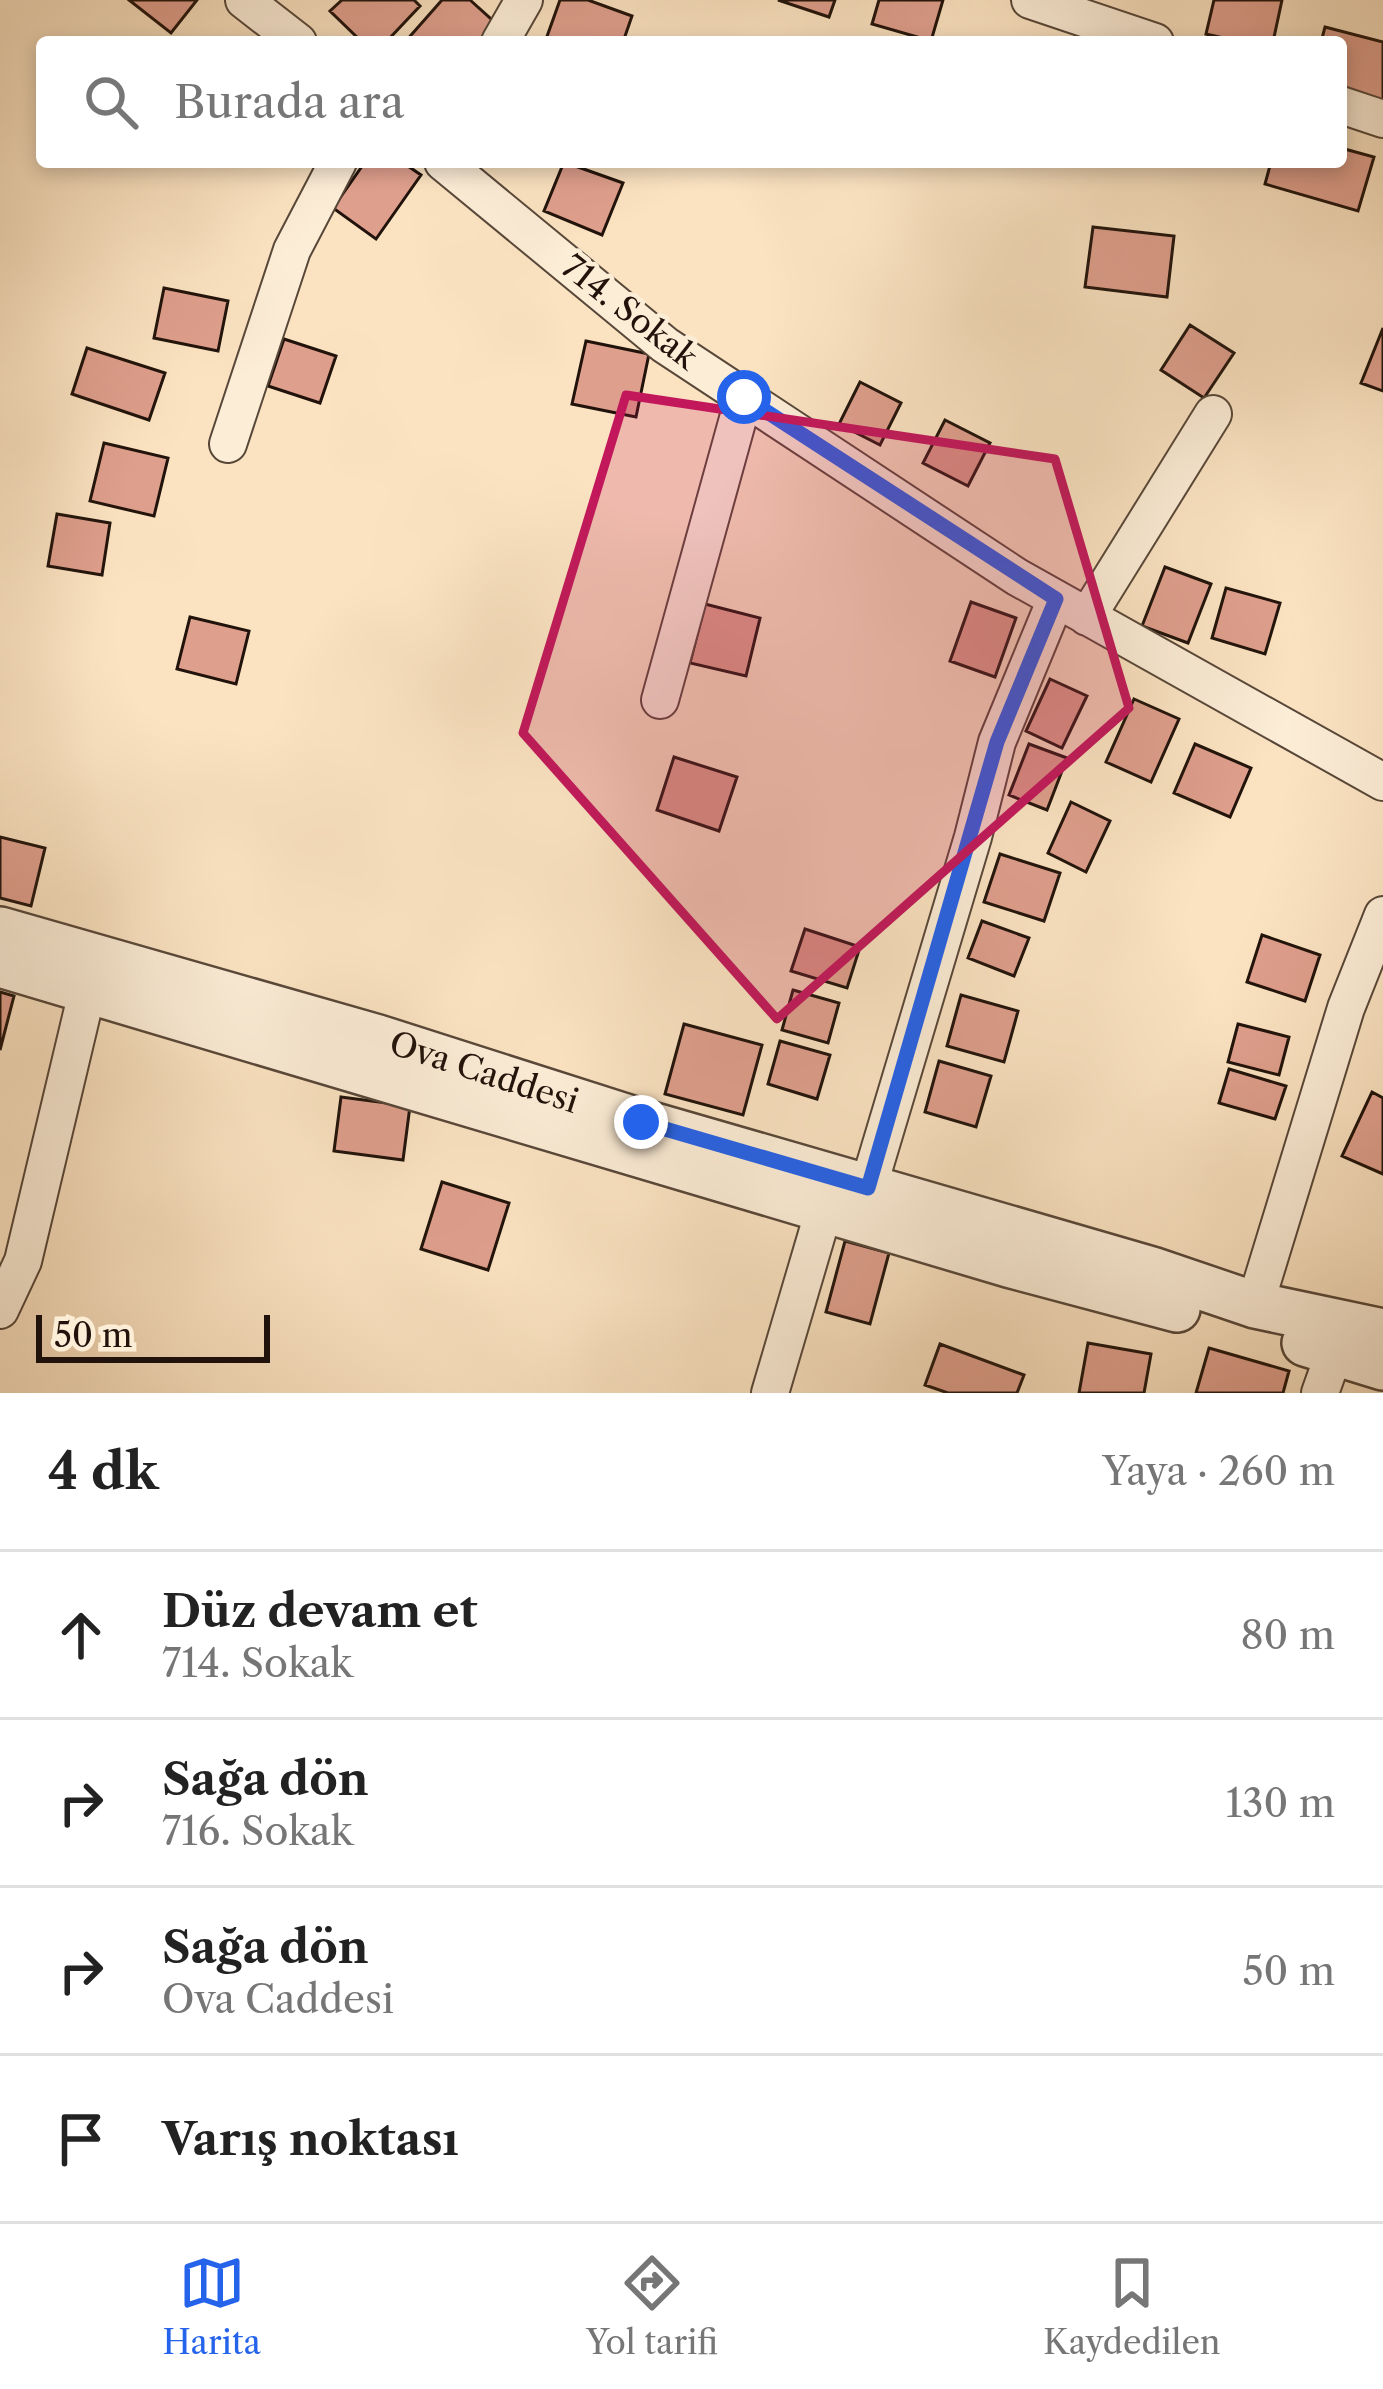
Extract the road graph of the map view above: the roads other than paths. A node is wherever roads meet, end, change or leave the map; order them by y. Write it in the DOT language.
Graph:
graph roads {
  1 [pos="244,0"];
  2 [pos="524,0"];
  3 [pos="1030,0"];
  4 [pos="290,36"];
  5 [pos="503,36"];
  6 [pos="1137,36"];
  7 [pos="1347,107"];
  8 [pos="1383,119"];
  9 [pos="335,168"];
  10 [pos="450,168"];
  11 [pos="744,397"];
  12 [pos="1213,414"];
  13 [pos="228,444"];
  14 [pos="1071,608"];
  15 [pos="660,700"];
  16 [pos="1383,782"];
  17 [pos="1383,915"];
  18 [pos="0,930"];
  19 [pos="0,964"];
  20 [pos="92,974"];
  21 [pos="868,1188"];
  22 [pos="824,1210"];
  23 [pos="1256,1305"];
  24 [pos="0,1310"];
  25 [pos="1383,1332"];
  26 [pos="1335,1351"];
  27 [pos="1383,1367"];
  28 [pos="770,1393"];
  29 [pos="1320,1393"];
  1 -- 4 [label="street"];
  2 -- 5 [label="street"];
  3 -- 6 [label="street"];
  7 -- 8 [label="street"];
  9 -- 13 [label="street"];
  10 -- 11 [label="street, 714. Sokak"];
  11 -- 14 [label="street, 714. Sokak"];
  11 -- 15 [label="street"];
  12 -- 14 [label="street"];
  14 -- 16 [label="street, 714. Sokak"];
  14 -- 21 [label="street"];
  17 -- 23 [label="street"];
  18 -- 20 [label="street, Ova Caddesi"];
  19 -- 20 [label="street, Ova Caddesi"];
  20 -- 21 [label="street, Ova Caddesi"];
  20 -- 22 [label="street, Ova Caddesi"];
  20 -- 24 [label="street"];
  21 -- 23 [label="street, Ova Caddesi"];
  22 -- 26 [label="street, Ova Caddesi"];
  22 -- 28 [label="street"];
  23 -- 25 [label="street, Ova Caddesi"];
  26 -- 27 [label="street, Ova Caddesi"];
  26 -- 29 [label="street"];
}
